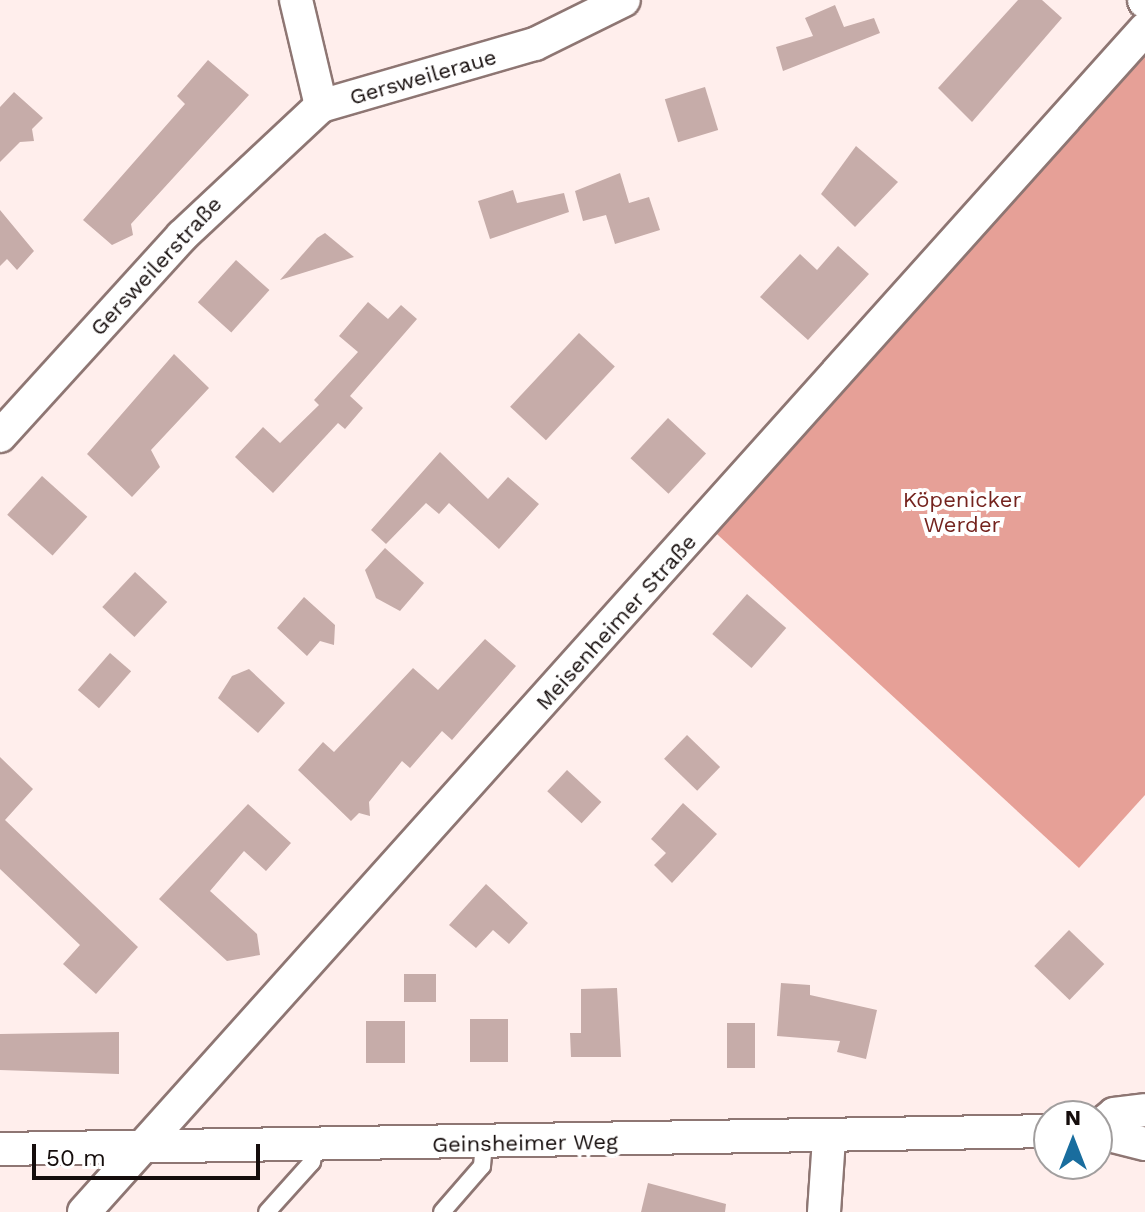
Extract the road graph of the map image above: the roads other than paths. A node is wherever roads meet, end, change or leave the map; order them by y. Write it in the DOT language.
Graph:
graph roads {
  1 [pos="296,0"];
  2 [pos="624,0"];
  3 [pos="1145,29"];
  4 [pos="321,106"];
  5 [pos="0,436"];
  6 [pos="1145,1110"];
  7 [pos="1113,1115"];
  8 [pos="1033,1132"];
  9 [pos="1113,1135"];
  10 [pos="829,1138"];
  11 [pos="1145,1144"];
  12 [pos="484,1145"];
  13 [pos="315,1146"];
  14 [pos="143,1148"];
  15 [pos="0,1149"];
  16 [pos="84,1212"];
  17 [pos="267,1212"];
  18 [pos="442,1212"];
  19 [pos="824,1212"];
  1 -- 4 [label="street, Gersweileraue"];
  2 -- 4 [label="street, Gersweileraue"];
  3 -- 14 [label="street, Meisenheimer Straße"];
  4 -- 5 [label="street, Gersweilerstraße"];
  6 -- 7 [label="street"];
  8 -- 10 [label="street, Geinsheimer Weg"];
  9 -- 11 [label="street"];
  10 -- 12 [label="street, Geinsheimer Weg"];
  10 -- 19 [label="street"];
  12 -- 13 [label="street, Geinsheimer Weg"];
  12 -- 18 [label="lane"];
  13 -- 14 [label="street, Geinsheimer Weg"];
  13 -- 17 [label="lane"];
  14 -- 15 [label="street, Geinsheimer Weg"];
  14 -- 16 [label="street, Meisenheimer Straße"];
}
